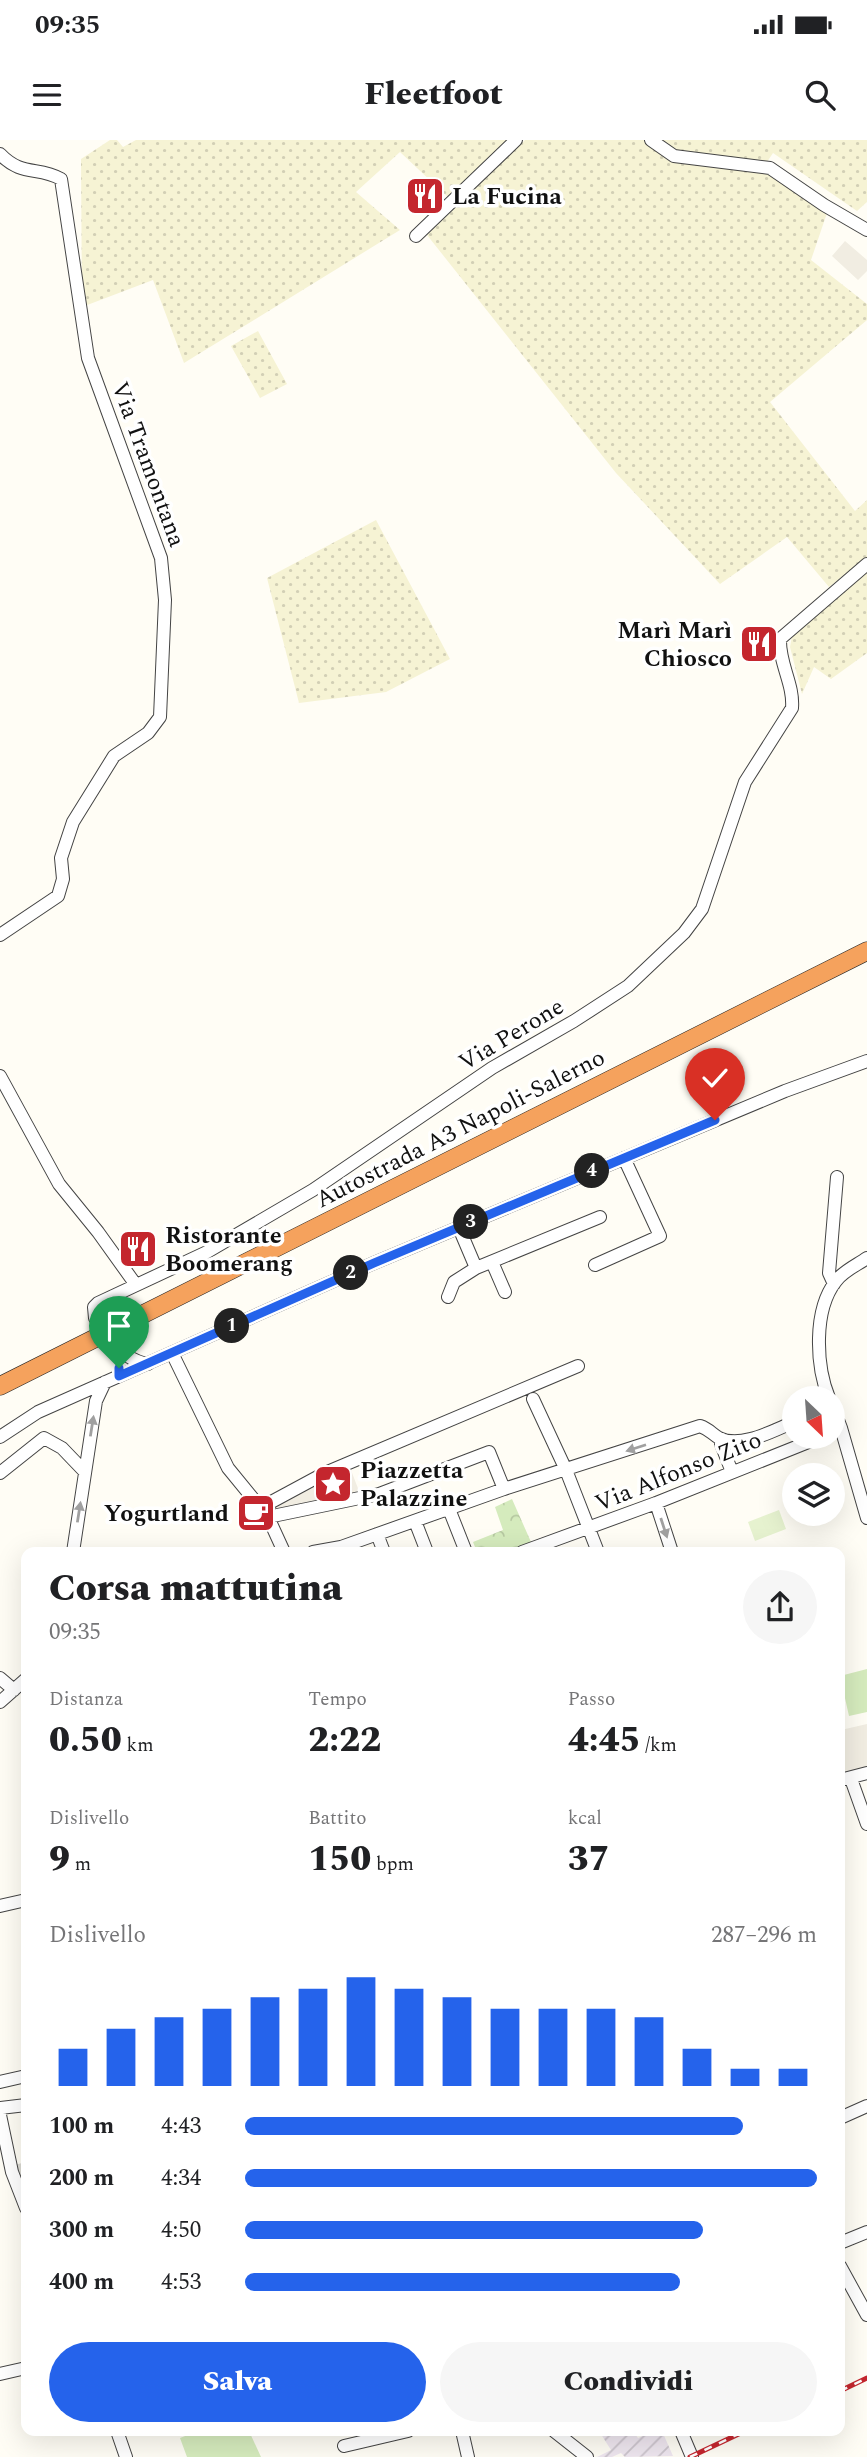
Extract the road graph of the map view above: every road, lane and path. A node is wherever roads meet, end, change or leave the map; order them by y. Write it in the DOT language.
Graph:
graph roads {
  1 [pos="516,140"];
  2 [pos="651,140"];
  3 [pos="0,154"];
  4 [pos="867,230"];
  5 [pos="416,236"];
  6 [pos="867,564"];
  7 [pos="0,935"];
  8 [pos="867,939"];
  9 [pos="867,951"];
  10 [pos="867,1061"];
  11 [pos="0,1076"];
  12 [pos="624,1158"];
  13 [pos="837,1177"];
  14 [pos="600,1217"];
  15 [pos="458,1228"];
  16 [pos="867,1258"];
  17 [pos="492,1262"];
  18 [pos="595,1265"];
  19 [pos="477,1268"];
  20 [pos="834,1284"];
  21 [pos="136,1285"];
  22 [pos="505,1292"];
  23 [pos="448,1297"];
  24 [pos="95,1318"];
  25 [pos="192,1344"];
  26 [pos="172,1353"];
  27 [pos="146,1364"];
  28 [pos="578,1366"];
  29 [pos="180,1371"];
  30 [pos="0,1373"];
  31 [pos="125,1373"];
  32 [pos="105,1382"];
  33 [pos="0,1386"];
  34 [pos="824,1386"];
  35 [pos="533,1399"];
  36 [pos="782,1426"];
  37 [pos="0,1437"];
  38 [pos="722,1439"];
  39 [pos="790,1449"];
  40 [pos="843,1449"];
  41 [pos="566,1471"];
  42 [pos="85,1472"];
  43 [pos="732,1472"];
  44 [pos="0,1473"];
  45 [pos="504,1489"];
  46 [pos="656,1503"];
  47 [pos="449,1508"];
  48 [pos="265,1512"];
  49 [pos="867,1518"];
  50 [pos="415,1521"];
  51 [pos="589,1529"];
  52 [pos="377,1534"];
  53 [pos="74,1547"];
  54 [pos="282,1547"];
  55 [pos="341,1547"];
  56 [pos="382,1547"];
  57 [pos="425,1547"];
  58 [pos="464,1547"];
  59 [pos="537,1547"];
  60 [pos="596,1547"];
  61 [pos="670,1547"];
  62 [pos="0,1678"];
  63 [pos="21,1684"];
  64 [pos="14,1690"];
  65 [pos="0,1702"];
  66 [pos="867,1773"];
  67 [pos="845,1779"];
  68 [pos="867,1824"];
  69 [pos="21,1901"];
  70 [pos="0,1906"];
  71 [pos="21,2077"];
  72 [pos="0,2082"];
  73 [pos="21,2106"];
  74 [pos="867,2106"];
  75 [pos="0,2108"];
  76 [pos="0,2115"];
  77 [pos="845,2116"];
  78 [pos="21,2195"];
  79 [pos="867,2232"];
  80 [pos="845,2241"];
  81 [pos="845,2275"];
  82 [pos="867,2315"];
  83 [pos="21,2369"];
  84 [pos="0,2374"];
  85 [pos="119,2436"];
  86 [pos="387,2436"];
  87 [pos="463,2436"];
  88 [pos="560,2436"];
  89 [pos="683,2436"];
  90 [pos="344,2446"];
  91 [pos="126,2457"];
  92 [pos="468,2457"];
  93 [pos="587,2457"];
  94 [pos="692,2457"];
  1 -- 5 [label="street"];
  2 -- 4 [label="street"];
  3 -- 7 [label="street, Via Tramontana"];
  6 -- 21 [label="street, Via Perone"];
  8 -- 30 [label="highway, Autostrada A3 Napoli-Salerno"];
  9 -- 33 [label="highway, Autostrada A3 Napoli-Salerno"];
  10 -- 12 [label="street"];
  11 -- 21 [label="street"];
  12 -- 15 [label="street"];
  12 -- 18 [label="street"];
  13 -- 20 [label="street"];
  14 -- 17 [label="street"];
  15 -- 19 [label="street"];
  15 -- 25 [label="street"];
  16 -- 20 [label="street"];
  17 -- 19 [label="street"];
  17 -- 22 [label="street"];
  19 -- 23 [label="street"];
  20 -- 34 [label="street"];
  21 -- 24 [label="street, Via Perone"];
  25 -- 26 [label="street"];
  25 -- 29 [label="street"];
  26 -- 27 [label="street"];
  26 -- 29 [label="street"];
  27 -- 29 [label="street"];
  27 -- 31 [label="street"];
  27 -- 31 [label="street"];
  28 -- 48 [label="street"];
  29 -- 48 [label="street"];
  31 -- 32 [label="street"];
  32 -- 37 [label="street"];
  42 -- 32 [label="street, one-way"];
  35 -- 41 [label="street"];
  36 -- 38 [label="street"];
  38 -- 41 [label="street, one-way"];
  38 -- 43 [label="street"];
  39 -- 43 [label="street, Via Alfonso Zito"];
  40 -- 49 [label="street"];
  41 -- 45 [label="street"];
  41 -- 51 [label="street"];
  42 -- 44 [label="street"];
  53 -- 42 [label="street, one-way"];
  43 -- 46 [label="street, Via Alfonso Zito"];
  45 -- 47 [label="street"];
  45 -- 48 [label="street"];
  46 -- 51 [label="street, Via Alfonso Zito"];
  46 -- 61 [label="street, one-way"];
  47 -- 50 [label="street"];
  47 -- 58 [label="street"];
  48 -- 54 [label="street"];
  50 -- 52 [label="street"];
  50 -- 57 [label="street"];
  51 -- 59 [label="street, Via Alfonso Zito"];
  51 -- 60 [label="street"];
  52 -- 55 [label="street"];
  52 -- 56 [label="street"];
  62 -- 64 [label="street"];
  63 -- 64 [label="street"];
  64 -- 65 [label="street"];
  66 -- 67 [label="street"];
  67 -- 68 [label="street"];
  69 -- 70 [label="street"];
  71 -- 72 [label="street"];
  73 -- 75 [label="street"];
  74 -- 77 [label="street"];
  76 -- 78 [label="street"];
  79 -- 80 [label="street"];
  81 -- 82 [label="street"];
  83 -- 84 [label="street"];
  85 -- 91 [label="street"];
  86 -- 90 [label="street"];
  87 -- 92 [label="street"];
  88 -- 93 [label="street"];
  89 -- 94 [label="street"];
}
